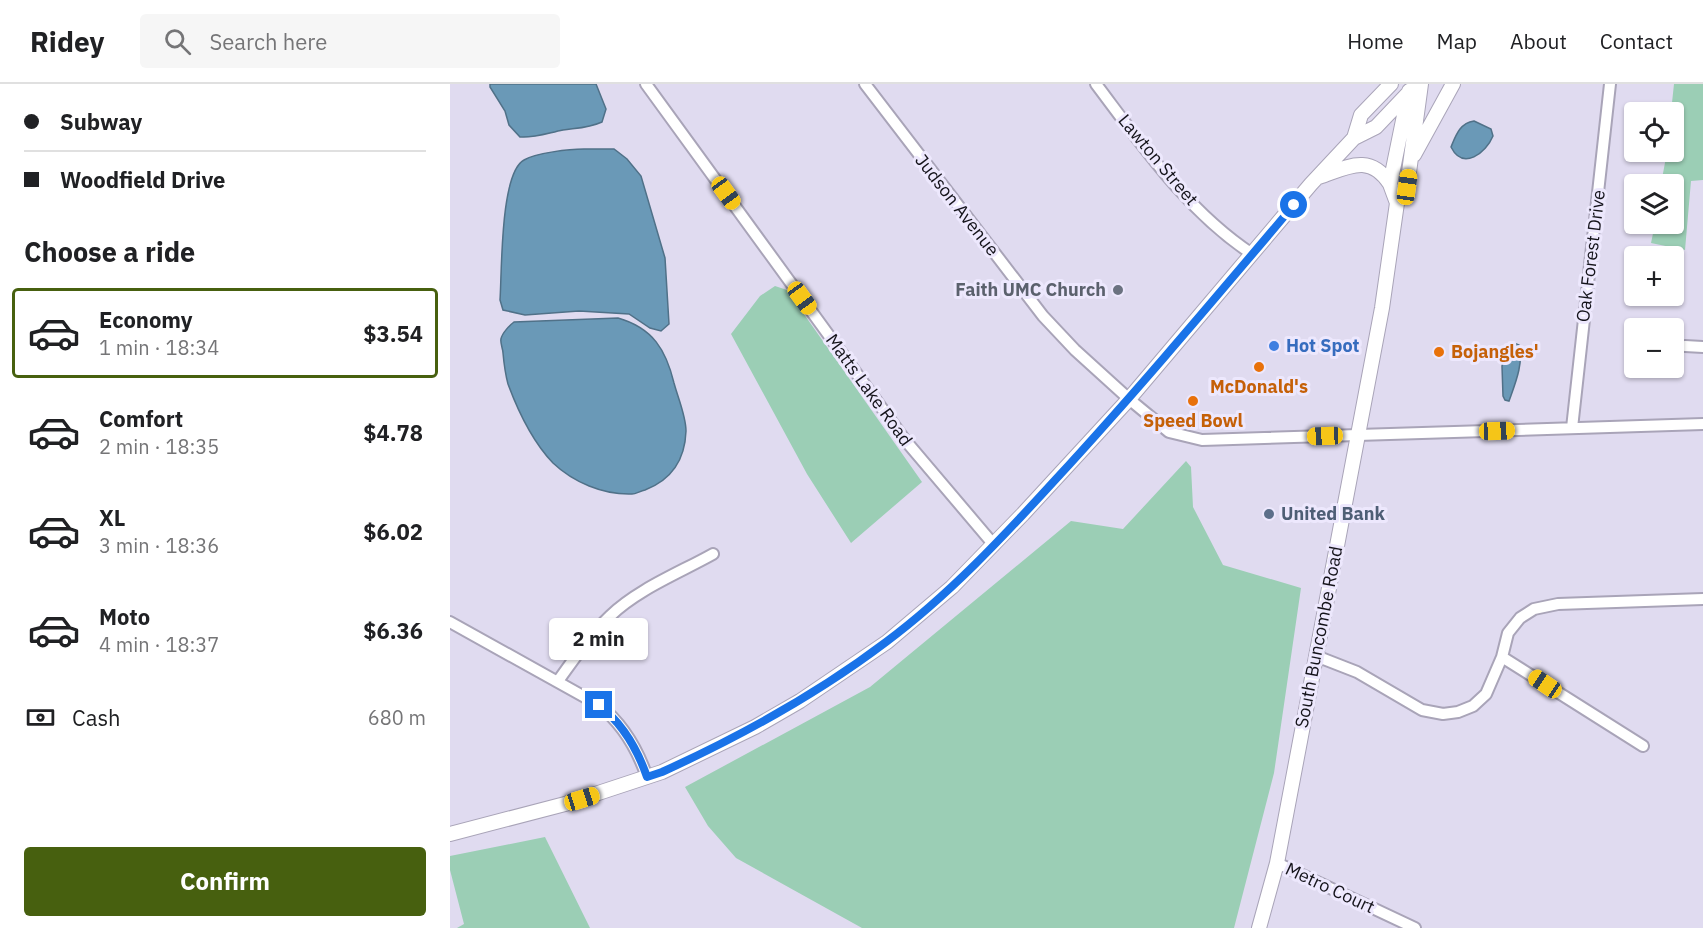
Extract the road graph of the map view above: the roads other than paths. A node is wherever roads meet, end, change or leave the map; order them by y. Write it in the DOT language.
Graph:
graph roads {
  1 [pos="646,84"];
  2 [pos="865,84"];
  3 [pos="1096,84"];
  4 [pos="1392,84"];
  5 [pos="1453,84"];
  6 [pos="1610,84"];
  7 [pos="1414,86"];
  8 [pos="1354,138"];
  9 [pos="1410,162"];
  10 [pos="1317,177"];
  11 [pos="1390,184"];
  12 [pos="1397,203"];
  13 [pos="1252,254"];
  14 [pos="1685,346"];
  15 [pos="1703,347"];
  16 [pos="1129,399"];
  17 [pos="1703,424"];
  18 [pos="1572,428"];
  19 [pos="1358,436"];
  20 [pos="994,545"];
  21 [pos="712,554"];
  22 [pos="1703,598"];
  23 [pos="450,622"];
  24 [pos="1316,656"];
  25 [pos="1502,657"];
  26 [pos="558,681"];
  27 [pos="1643,746"];
  28 [pos="647,777"];
  29 [pos="450,834"];
  30 [pos="1277,863"];
  31 [pos="1259,928"];
  32 [pos="1415,928"];
  1 -- 20 [label="street, Matts Lake Road"];
  2 -- 16 [label="street, Judson Avenue"];
  3 -- 13 [label="street, Lawton Street"];
  4 -- 8 [label="main road"];
  5 -- 9 [label="main road"];
  6 -- 18 [label="street, Oak Forest Drive"];
  7 -- 8 [label="main road"];
  7 -- 9 [label="main road, South Buncombe Road"];
  7 -- 11 [label="main road"];
  8 -- 10 [label="main road"];
  9 -- 12 [label="main road, South Buncombe Road"];
  10 -- 11 [label="main road"];
  10 -- 13 [label="main road"];
  11 -- 12 [label="main road, South Buncombe Road"];
  12 -- 19 [label="main road, South Buncombe Road"];
  13 -- 16 [label="main road"];
  14 -- 15 [label="street"];
  16 -- 19 [label="street, Judson Avenue"];
  16 -- 20 [label="main road"];
  17 -- 18 [label="street, Judson Avenue"];
  18 -- 19 [label="street, Judson Avenue"];
  19 -- 24 [label="main road, South Buncombe Road"];
  20 -- 28 [label="main road"];
  21 -- 26 [label="street"];
  22 -- 25 [label="street"];
  23 -- 26 [label="street"];
  24 -- 25 [label="street"];
  24 -- 30 [label="main road, South Buncombe Road"];
  25 -- 27 [label="street"];
  26 -- 28 [label="street"];
  28 -- 29 [label="main road"];
  30 -- 31 [label="main road, South Buncombe Road"];
  30 -- 32 [label="street, Metro Court"];
}
